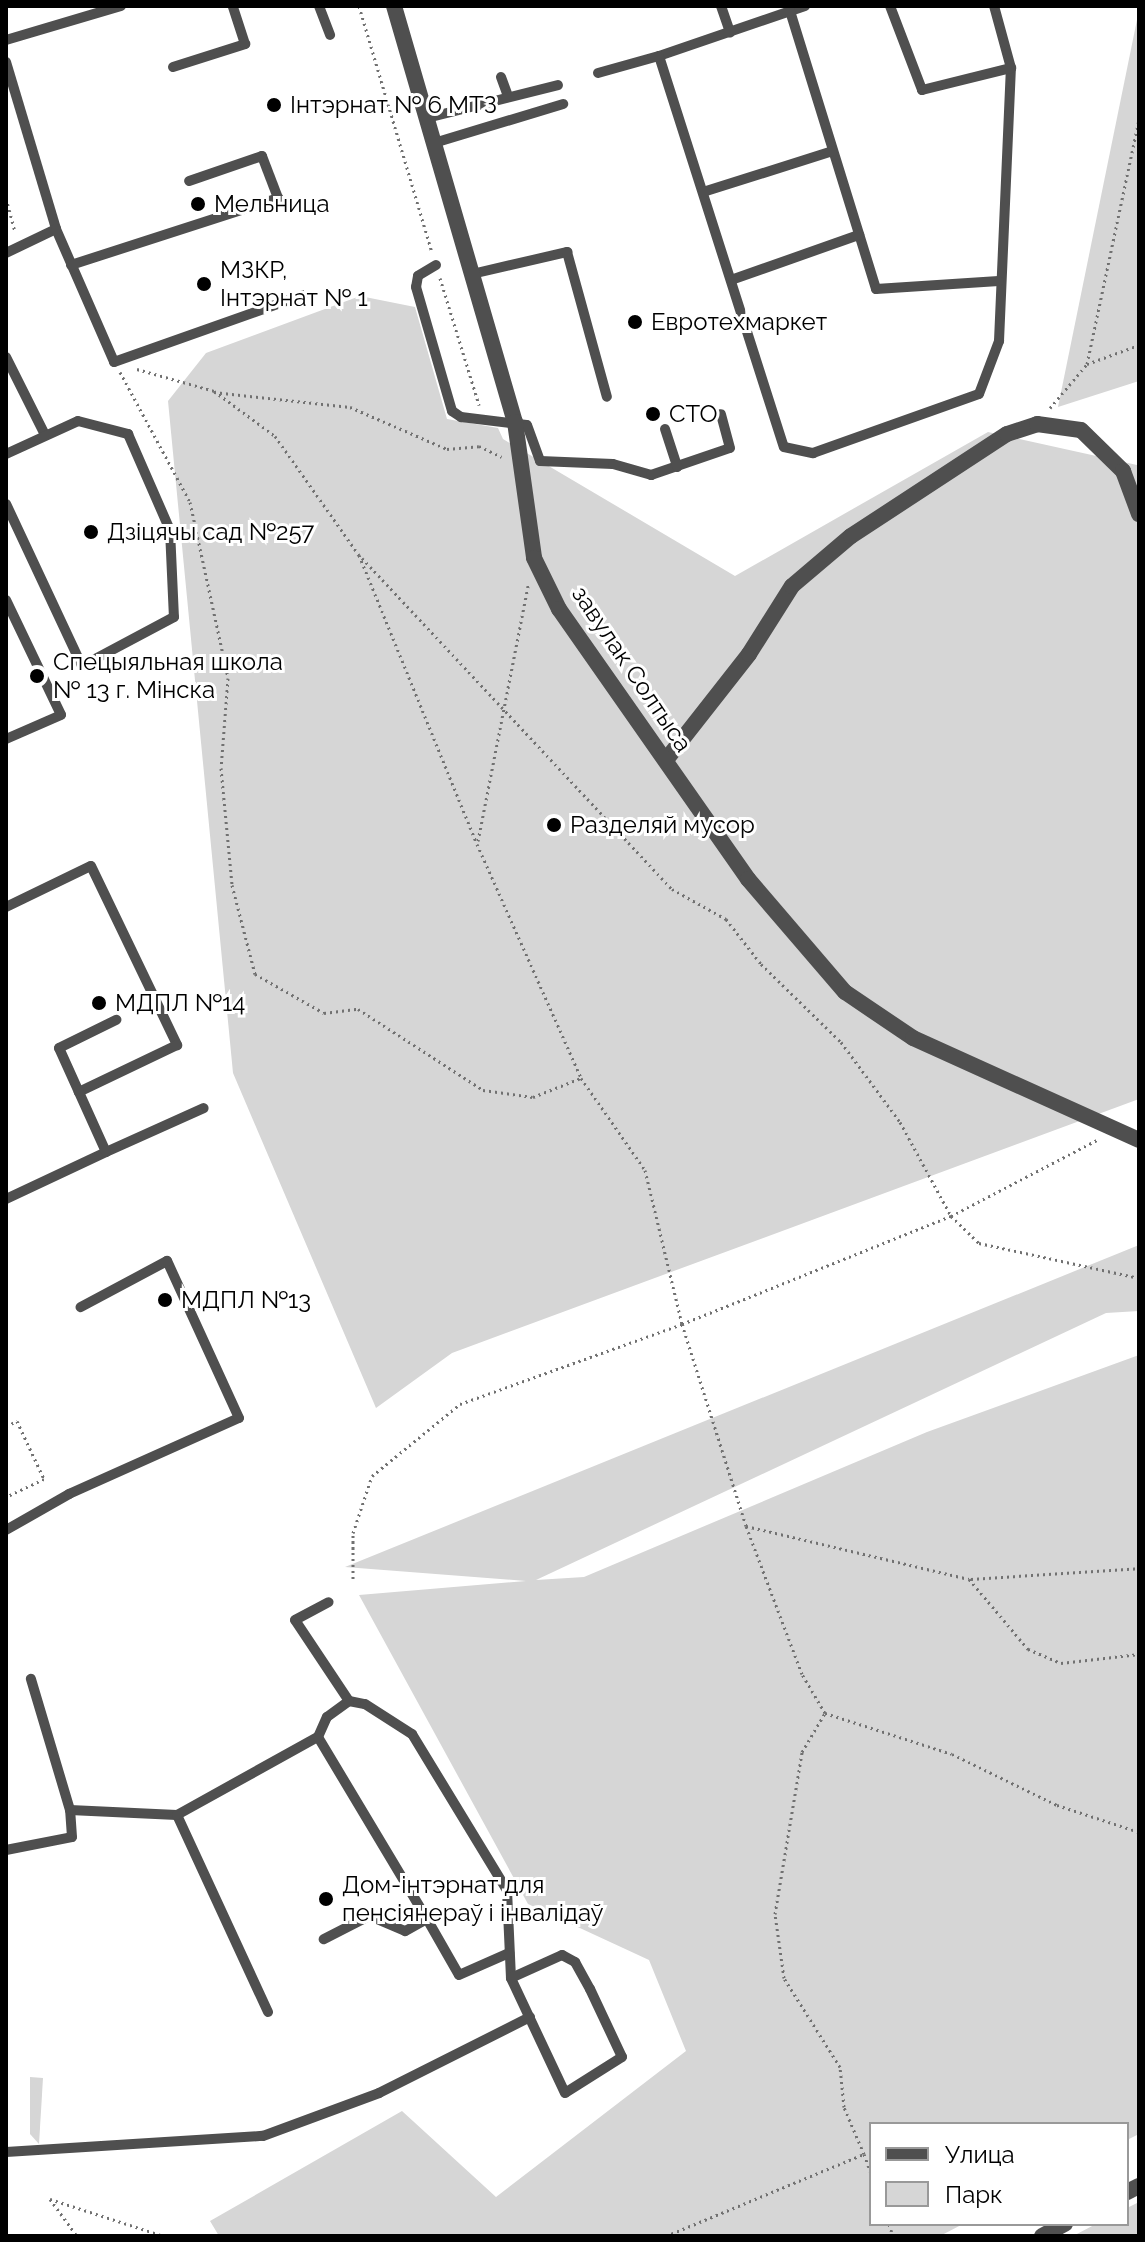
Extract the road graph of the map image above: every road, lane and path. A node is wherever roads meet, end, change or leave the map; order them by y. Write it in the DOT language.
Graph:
graph roads {
  1 [pos="121,6"];
  2 [pos="233,6"];
  3 [pos="319,6"];
  4 [pos="359,6"];
  5 [pos="394,6"];
  6 [pos="721,6"];
  7 [pos="805,6"];
  8 [pos="890,6"];
  9 [pos="994,6"];
  10 [pos="790,11"];
  11 [pos="730,32"];
  12 [pos="330,35"];
  13 [pos="6,40"];
  14 [pos="659,56"];
  15 [pos="6,62"];
  16 [pos="173,67"];
  17 [pos="1011,68"];
  18 [pos="598,73"];
  19 [pos="501,77"];
  20 [pos="558,85"];
  21 [pos="508,96"];
  22 [pos="563,104"];
  23 [pos="427,118"];
  24 [pos="1139,119"];
  25 [pos="434,143"];
  26 [pos="833,151"];
  27 [pos="189,181"];
  28 [pos="703,192"];
  29 [pos="6,198"];
  30 [pos="56,229"];
  31 [pos="859,235"];
  32 [pos="20,247"];
  33 [pos="6,253"];
  34 [pos="71,265"];
  35 [pos="436,265"];
  36 [pos="472,274"];
  37 [pos="731,280"];
  38 [pos="999,281"];
  39 [pos="303,295"];
  40 [pos="1139,345"];
  41 [pos="6,357"];
  42 [pos="114,362"];
  43 [pos="1087,364"];
  44 [pos="214,391"];
  45 [pos="607,397"];
  46 [pos="721,414"];
  47 [pos="483,421"];
  48 [pos="515,422"];
  49 [pos="1037,424"];
  50 [pos="665,429"];
  51 [pos="45,435"];
  52 [pos="6,454"];
  53 [pos="520,466"];
  54 [pos="677,467"];
  55 [pos="6,504"];
  56 [pos="1139,514"];
  57 [pos="359,555"];
  58 [pos="534,558"];
  59 [pos="6,600"];
  60 [pos="503,711"];
  61 [pos="6,739"];
  62 [pos="666,760"];
  63 [pos="477,844"];
  64 [pos="6,907"];
  65 [pos="116,1020"];
  66 [pos="581,1078"];
  67 [pos="79,1092"];
  68 [pos="204,1108"];
  69 [pos="1115,1131"];
  70 [pos="1139,1140"];
  71 [pos="106,1152"];
  72 [pos="6,1199"];
  73 [pos="951,1216"];
  74 [pos="1139,1278"];
  75 [pos="81,1307"];
  76 [pos="682,1324"];
  77 [pos="6,1426"];
  78 [pos="6,1497"];
  79 [pos="746,1526"];
  80 [pos="6,1530"];
  81 [pos="1139,1568"];
  82 [pos="353,1579"];
  83 [pos="969,1579"];
  84 [pos="329,1602"];
  85 [pos="1139,1654"];
  86 [pos="31,1679"];
  87 [pos="349,1701"];
  88 [pos="825,1713"];
  89 [pos="318,1737"];
  90 [pos="70,1810"];
  91 [pos="177,1815"];
  92 [pos="1139,1832"];
  93 [pos="6,1850"];
  94 [pos="427,1919"];
  95 [pos="324,1939"];
  96 [pos="509,1953"];
  97 [pos="511,1978"];
  98 [pos="268,2012"];
  99 [pos="530,2017"];
  100 [pos="6,2152"];
  101 [pos="864,2154"];
  102 [pos="869,2168"];
  103 [pos="1061,2226"];
  104 [pos="77,2236"];
  105 [pos="164,2236"];
  106 [pos="666,2236"];
  107 [pos="1042,2236"];
  1 -- 13 [label="lane"];
  2 -- 16 [label="lane"];
  3 -- 12 [label="lane"];
  4 -- 35 [label="path"];
  5 -- 23 [label="street, завулак Солтыса"];
  6 -- 11 [label="lane"];
  7 -- 10 [label="lane"];
  8 -- 17 [label="lane"];
  9 -- 17 [label="lane"];
  10 -- 11 [label="lane"];
  10 -- 26 [label="lane"];
  11 -- 14 [label="lane"];
  14 -- 18 [label="lane"];
  14 -- 28 [label="lane"];
  15 -- 30 [label="lane"];
  17 -- 38 [label="lane"];
  19 -- 21 [label="lane"];
  20 -- 21 [label="lane"];
  21 -- 23 [label="lane"];
  22 -- 25 [label="lane"];
  23 -- 25 [label="street, завулак Солтыса"];
  24 -- 43 [label="path"];
  25 -- 36 [label="street, завулак Солтыса"];
  26 -- 28 [label="lane"];
  26 -- 31 [label="lane"];
  27 -- 34 [label="lane"];
  28 -- 37 [label="lane"];
  29 -- 32 [label="path"];
  30 -- 32 [label="lane"];
  30 -- 34 [label="lane"];
  31 -- 37 [label="lane"];
  31 -- 38 [label="lane"];
  32 -- 33 [label="lane"];
  34 -- 42 [label="lane"];
  35 -- 47 [label="path"];
  35 -- 47 [label="lane"];
  36 -- 45 [label="lane"];
  36 -- 48 [label="street, завулак Солтыса"];
  37 -- 38 [label="lane"];
  39 -- 42 [label="lane"];
  40 -- 43 [label="path"];
  41 -- 51 [label="lane"];
  42 -- 44 [label="path"];
  42 -- 66 [label="path"];
  43 -- 49 [label="path"];
  44 -- 53 [label="path"];
  44 -- 57 [label="path"];
  46 -- 54 [label="lane"];
  47 -- 48 [label="lane"];
  48 -- 53 [label="street, завулак Солтыса"];
  48 -- 54 [label="lane"];
  49 -- 56 [label="street"];
  49 -- 62 [label="street"];
  50 -- 54 [label="lane"];
  51 -- 52 [label="lane"];
  51 -- 55 [label="lane"];
  53 -- 58 [label="street, завулак Солтыса"];
  57 -- 60 [label="path"];
  57 -- 63 [label="path"];
  58 -- 60 [label="path"];
  58 -- 62 [label="street, завулак Солтыса"];
  59 -- 61 [label="lane"];
  60 -- 63 [label="path"];
  60 -- 73 [label="path"];
  62 -- 69 [label="street, завулак Солтыса"];
  63 -- 66 [label="path"];
  64 -- 67 [label="lane"];
  65 -- 67 [label="lane"];
  66 -- 76 [label="path"];
  67 -- 71 [label="lane"];
  68 -- 71 [label="lane"];
  69 -- 70 [label="street, завулак Солтыса"];
  69 -- 73 [label="path"];
  71 -- 72 [label="lane"];
  73 -- 74 [label="path"];
  73 -- 76 [label="path"];
  75 -- 80 [label="lane"];
  76 -- 79 [label="path"];
  76 -- 82 [label="path"];
  77 -- 78 [label="path"];
  79 -- 83 [label="path"];
  79 -- 88 [label="path"];
  81 -- 83 [label="path"];
  83 -- 85 [label="path"];
  84 -- 87 [label="lane"];
  86 -- 90 [label="lane"];
  87 -- 89 [label="lane"];
  87 -- 96 [label="lane"];
  88 -- 92 [label="path"];
  88 -- 101 [label="path"];
  89 -- 91 [label="lane"];
  89 -- 94 [label="lane"];
  90 -- 91 [label="lane"];
  90 -- 93 [label="lane"];
  91 -- 98 [label="lane"];
  94 -- 95 [label="lane"];
  94 -- 96 [label="lane"];
  96 -- 97 [label="lane"];
  97 -- 99 [label="lane"];
  97 -- 99 [label="lane"];
  99 -- 100 [label="lane"];
  101 -- 102 [label="path"];
  101 -- 106 [label="path"];
  103 -- 107 [label="street"];
  104 -- 105 [label="path"];
}
